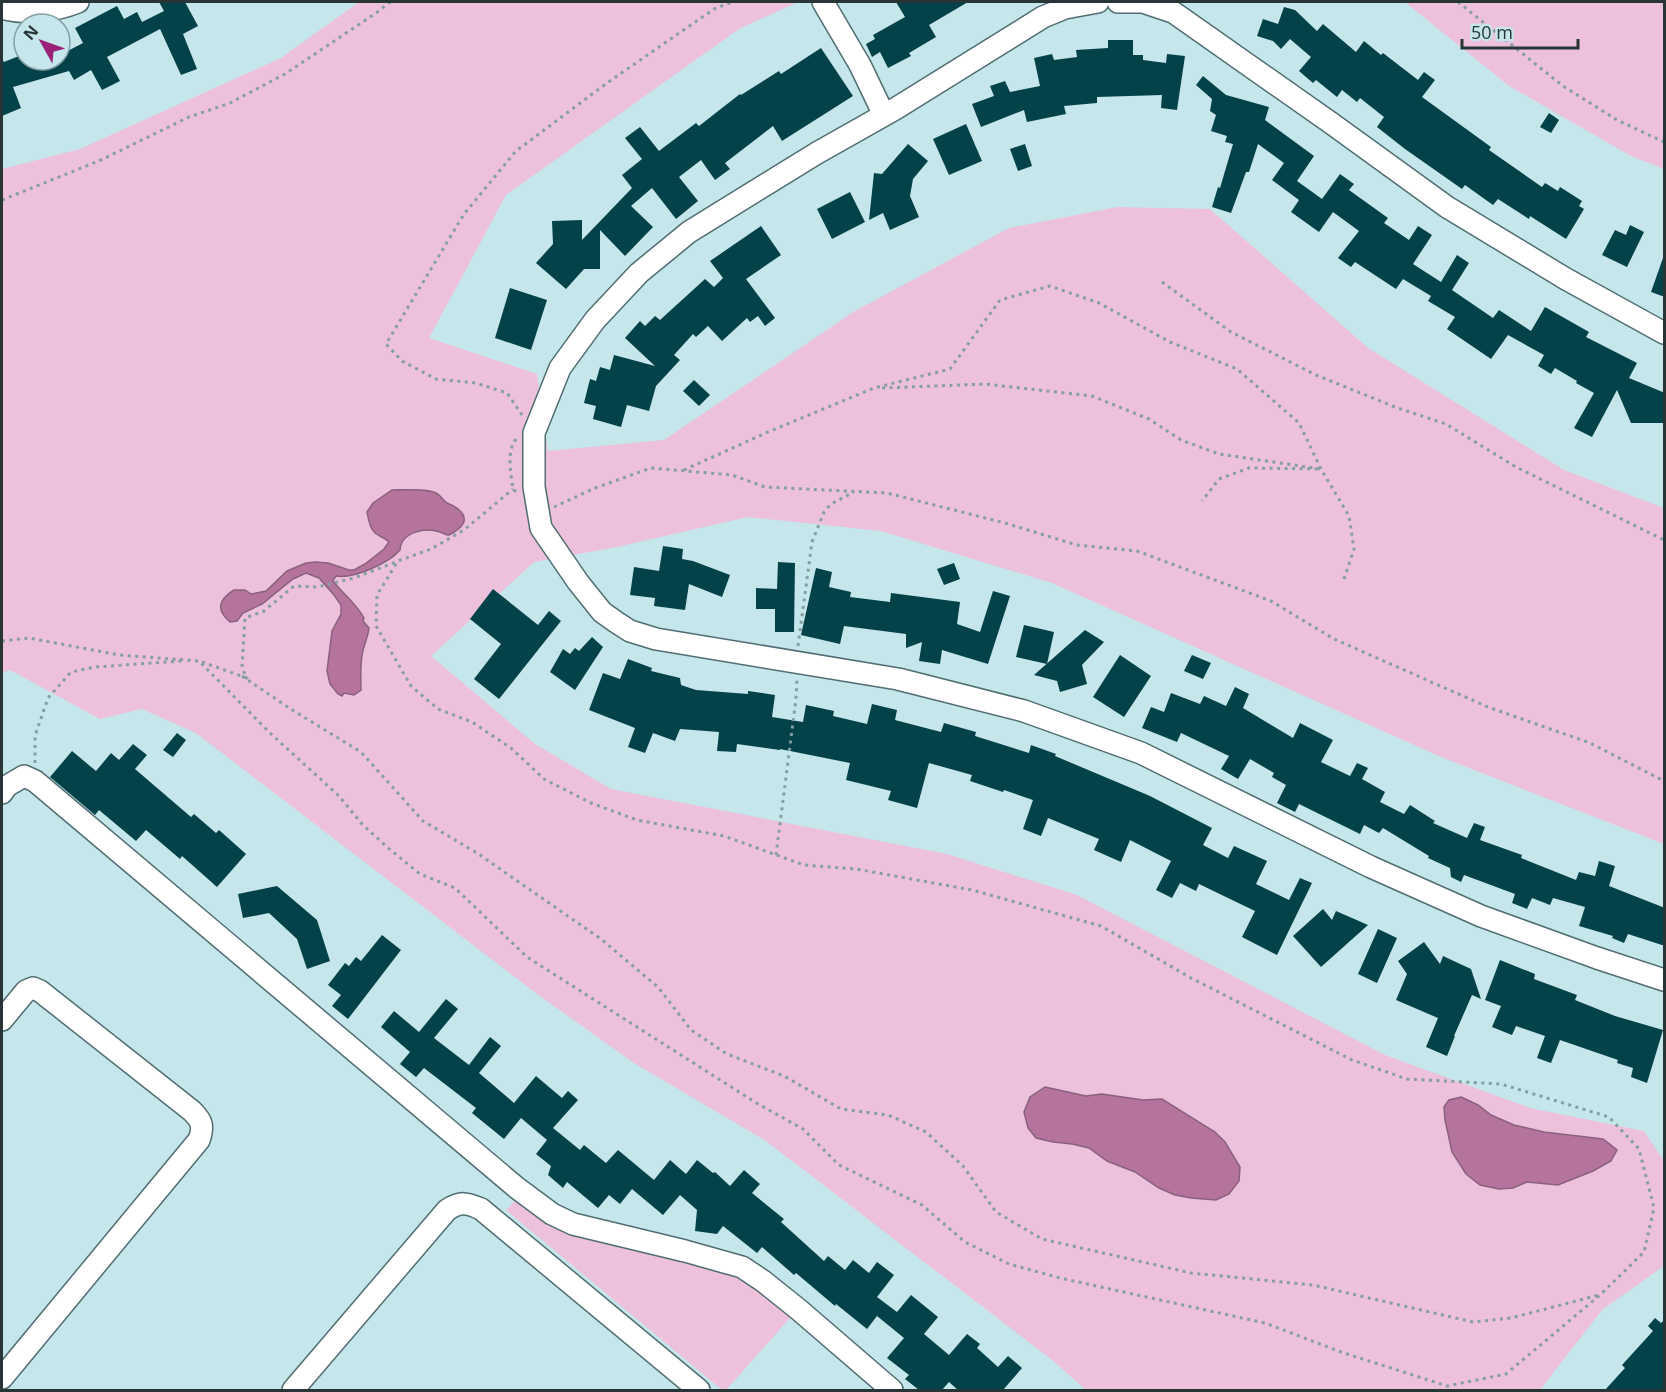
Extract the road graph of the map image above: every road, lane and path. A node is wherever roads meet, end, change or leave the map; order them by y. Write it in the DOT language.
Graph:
graph roads {
  1 [pos="78,2"];
  2 [pos="390,2"];
  3 [pos="732,2"];
  4 [pos="824,2"];
  5 [pos="1098,2"];
  6 [pos="1118,2"];
  7 [pos="1458,2"];
  8 [pos="2,8"];
  9 [pos="884,115"];
  10 [pos="1665,142"];
  11 [pos="2,200"];
  12 [pos="1162,282"];
  13 [pos="1665,333"];
  14 [pos="874,388"];
  15 [pos="523,416"];
  16 [pos="1321,469"];
  17 [pos="683,471"];
  18 [pos="513,489"];
  19 [pos="1202,501"];
  20 [pos="539,514"];
  21 [pos="1665,540"];
  22 [pos="398,561"];
  23 [pos="1344,579"];
  24 [pos="2,641"];
  25 [pos="197,661"];
  26 [pos="243,676"];
  27 [pos="24,776"];
  28 [pos="1665,781"];
  29 [pos="2,792"];
  30 [pos="1665,980"];
  31 [pos="2,1020"];
  32 [pos="1600,1295"];
  33 [pos="2,1377"];
  34 [pos="293,1390"];
  35 [pos="699,1390"];
  36 [pos="892,1390"];
  1 -- 8 [label="street"];
  2 -- 11 [label="path"];
  3 -- 15 [label="path"];
  4 -- 9 [label="street"];
  5 -- 9 [label="street"];
  6 -- 13 [label="street"];
  7 -- 10 [label="path"];
  9 -- 20 [label="street"];
  12 -- 21 [label="path"];
  14 -- 16 [label="path"];
  14 -- 16 [label="path"];
  14 -- 17 [label="path"];
  16 -- 19 [label="path"];
  16 -- 23 [label="path"];
  17 -- 20 [label="path"];
  17 -- 28 [label="path"];
  18 -- 22 [label="path"];
  20 -- 30 [label="street"];
  22 -- 26 [label="path"];
  22 -- 32 [label="path"];
  24 -- 25 [label="path"];
  25 -- 26 [label="path"];
  25 -- 27 [label="path"];
  25 -- 32 [label="path"];
  26 -- 32 [label="path"];
  27 -- 29 [label="street"];
  27 -- 36 [label="street"];
  31 -- 33 [label="street"];
  34 -- 35 [label="street"];
}
